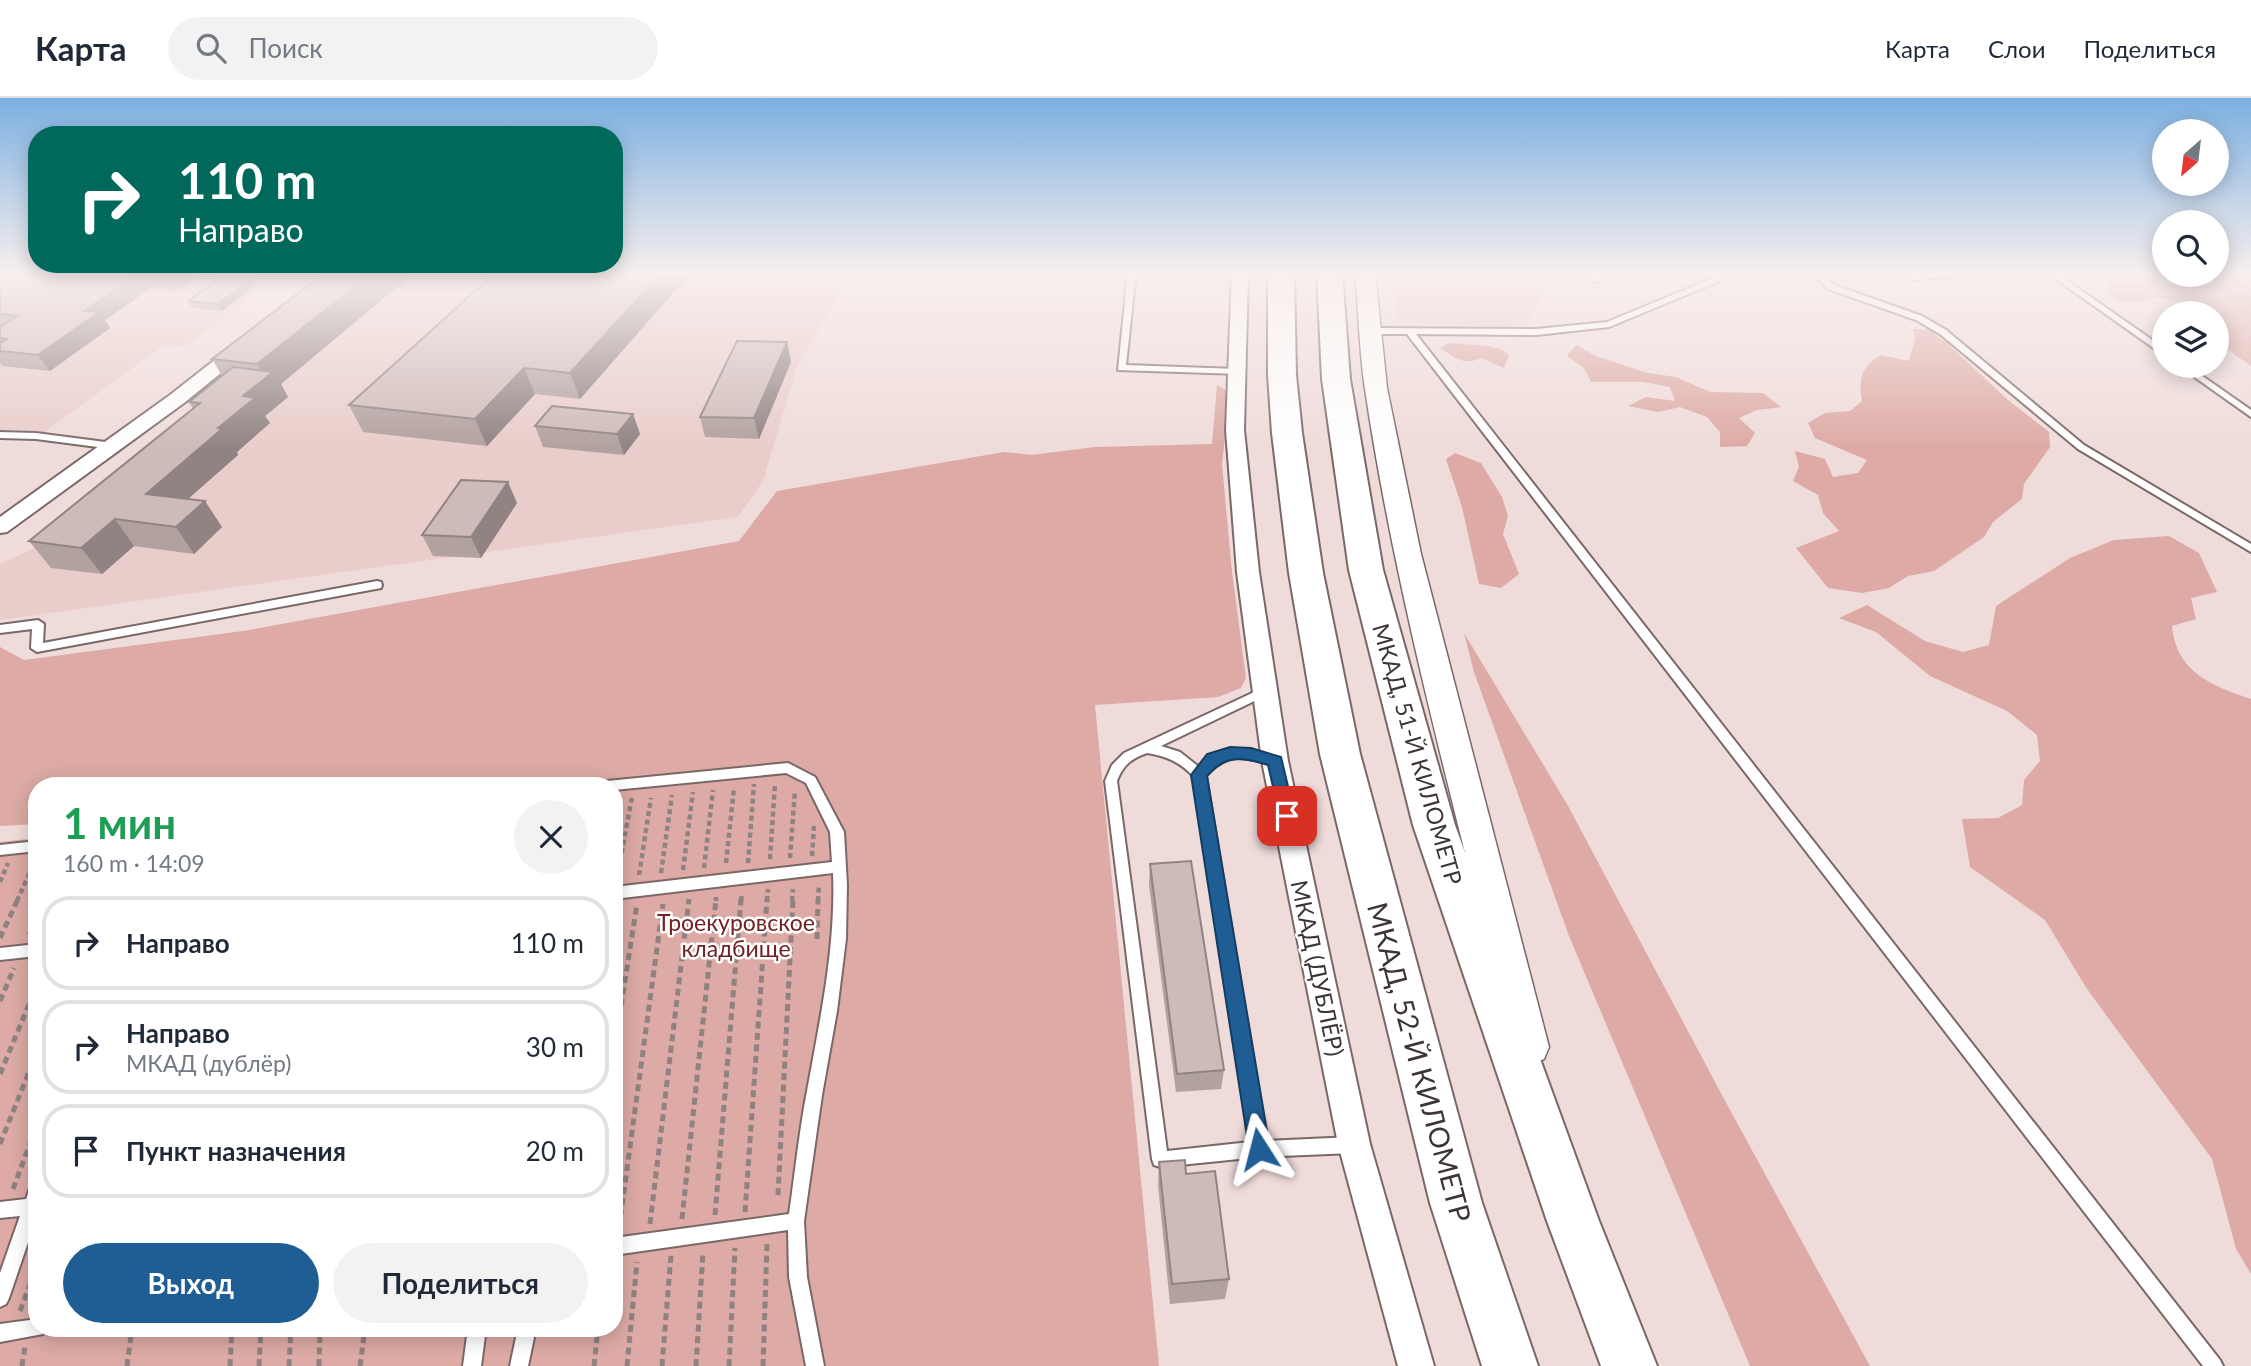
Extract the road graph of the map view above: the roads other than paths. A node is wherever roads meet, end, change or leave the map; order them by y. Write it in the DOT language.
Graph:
graph roads {
  1 [pos="1125,331"];
  2 [pos="1238,331"];
  3 [pos="1282,331"];
  4 [pos="1333,331"];
  5 [pos="1370,331"];
  6 [pos="1377,331"];
  7 [pos="1544,331"];
  8 [pos="1941,331"];
  9 [pos="2134,331"];
  10 [pos="1410,332"];
  11 [pos="251,340"];
  12 [pos="2152,344"];
  13 [pos="1237,372"];
  14 [pos="2200,378"];
  15 [pos="2251,414"];
  16 [pos="0,435"];
  17 [pos="113,446"];
  18 [pos="0,527"];
  19 [pos="2251,549"];
  20 [pos="377,585"];
  21 [pos="0,629"];
  22 [pos="1265,691"];
  23 [pos="1147,748"];
  24 [pos="1275,761"];
  25 [pos="1199,775"];
  26 [pos="623,784"];
  27 [pos="28,847"];
  28 [pos="0,850"];
  29 [pos="839,867"];
  30 [pos="623,892"];
  31 [pos="28,951"];
  32 [pos="0,954"];
  33 [pos="1354,1144"];
  34 [pos="1259,1149"];
  35 [pos="28,1203"];
  36 [pos="2,1210"];
  37 [pos="28,1220"];
  38 [pos="796,1221"];
  39 [pos="1573,1221"];
  40 [pos="623,1246"];
  41 [pos="0,1298"];
  42 [pos="28,1329"];
  43 [pos="6,1332"];
  44 [pos="476,1337"];
  45 [pos="525,1337"];
  46 [pos="1411,1361"];
  47 [pos="471,1366"];
  48 [pos="519,1366"];
  49 [pos="815,1366"];
  50 [pos="1510,1366"];
  51 [pos="1629,1366"];
  52 [pos="2214,1366"];
  1 -- 13 [label="lane"];
  2 -- 13 [label="street, МКАД (ДУБЛЁР)"];
  3 -- 50 [label="highway, МКАД, 52-Й КИЛОМЕТР"];
  4 -- 39 [label="highway, МКАД, 51-Й КИЛОМЕТР"];
  5 -- 39 [label="street"];
  6 -- 10 [label="lane"];
  7 -- 10 [label="lane"];
  8 -- 19 [label="lane"];
  9 -- 12 [label="lane"];
  10 -- 52 [label="lane"];
  11 -- 17 [label="street"];
  13 -- 22 [label="street, МКАД (ДУБЛЁР)"];
  14 -- 15 [label="lane"];
  16 -- 17 [label="lane"];
  17 -- 18 [label="street"];
  20 -- 21 [label="lane"];
  22 -- 23 [label="lane"];
  22 -- 24 [label="street, МКАД (ДУБЛЁР)"];
  23 -- 25 [label="lane"];
  23 -- 34 [label="lane"];
  24 -- 25 [label="lane"];
  24 -- 33 [label="street, МКАД (ДУБЛЁР)"];
  25 -- 34 [label="lane"];
  26 -- 29 [label="lane"];
  27 -- 28 [label="lane"];
  29 -- 30 [label="lane"];
  29 -- 38 [label="lane"];
  31 -- 32 [label="lane"];
  33 -- 34 [label="lane"];
  33 -- 46 [label="street, МКАД (ДУБЛЁР)"];
  35 -- 36 [label="lane"];
  37 -- 41 [label="lane"];
  38 -- 40 [label="lane"];
  38 -- 49 [label="lane"];
  39 -- 51 [label="highway"];
  42 -- 43 [label="lane"];
  44 -- 47 [label="lane"];
  45 -- 48 [label="lane"];
}
